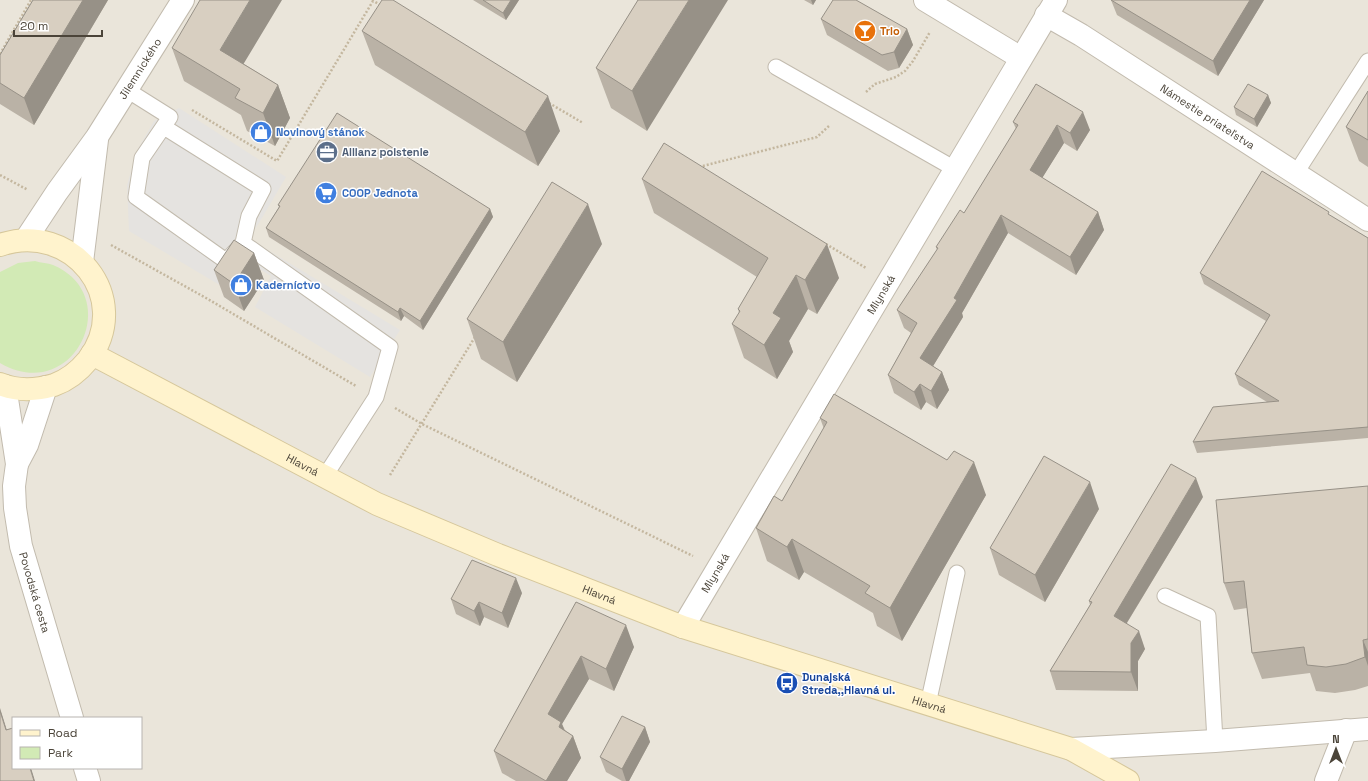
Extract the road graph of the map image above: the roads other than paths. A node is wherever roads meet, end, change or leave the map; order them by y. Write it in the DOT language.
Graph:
graph roads {
  1 [pos="183,0"];
  2 [pos="925,0"];
  3 [pos="1051,8"];
  4 [pos="1021,58"];
  5 [pos="1368,61"];
  6 [pos="776,67"];
  7 [pos="127,90"];
  8 [pos="164,127"];
  9 [pos="97,138"];
  10 [pos="955,169"];
  11 [pos="1296,173"];
  12 [pos="1368,220"];
  13 [pos="26,239"];
  14 [pos="243,243"];
  15 [pos="0,245"];
  16 [pos="82,262"];
  17 [pos="92,354"];
  18 [pos="3,385"];
  19 [pos="46,388"];
  20 [pos="17,464"];
  21 [pos="325,476"];
  22 [pos="957,573"];
  23 [pos="1165,596"];
  24 [pos="683,627"];
  25 [pos="928,704"];
  26 [pos="72,717"];
  27 [pos="1368,729"];
  28 [pos="1346,730"];
  29 [pos="1215,741"];
  30 [pos="1071,749"];
  31 [pos="85,769"];
  32 [pos="1119,779"];
  33 [pos="89,781"];
  34 [pos="1326,781"];
  1 -- 7 [label="street, Jilemnického"];
  2 -- 4 [label="street"];
  3 -- 4 [label="street, Námestie priateľstva"];
  3 -- 11 [label="street, Námestie priateľstva"];
  4 -- 10 [label="street, Mlynská"];
  5 -- 11 [label="lane"];
  6 -- 10 [label="lane"];
  7 -- 8 [label="lane"];
  7 -- 9 [label="street, Jilemnického"];
  8 -- 14 [label="lane"];
  8 -- 14 [label="lane"];
  9 -- 13 [label="street, Jilemnického"];
  9 -- 16 [label="street, Jilemnického"];
  10 -- 24 [label="street, Mlynská"];
  11 -- 12 [label="street, Námestie priateľstva"];
  13 -- 15 [label="main road"];
  13 -- 16 [label="main road"];
  14 -- 21 [label="lane"];
  16 -- 17 [label="main road"];
  17 -- 19 [label="main road"];
  17 -- 21 [label="main road, Hlavná"];
  18 -- 19 [label="main road"];
  18 -- 20 [label="street, Povodská cesta"];
  19 -- 20 [label="street, Povodská cesta"];
  20 -- 26 [label="street, Povodská cesta"];
  21 -- 24 [label="main road, Hlavná"];
  22 -- 25 [label="lane"];
  23 -- 29 [label="lane"];
  24 -- 25 [label="main road, Hlavná"];
  25 -- 30 [label="main road, Hlavná"];
  27 -- 28 [label="street"];
  28 -- 29 [label="street"];
  28 -- 34 [label="street"];
  29 -- 30 [label="street"];
  30 -- 32 [label="main road, Hlavná"];
  31 -- 33 [label="street"];
}
